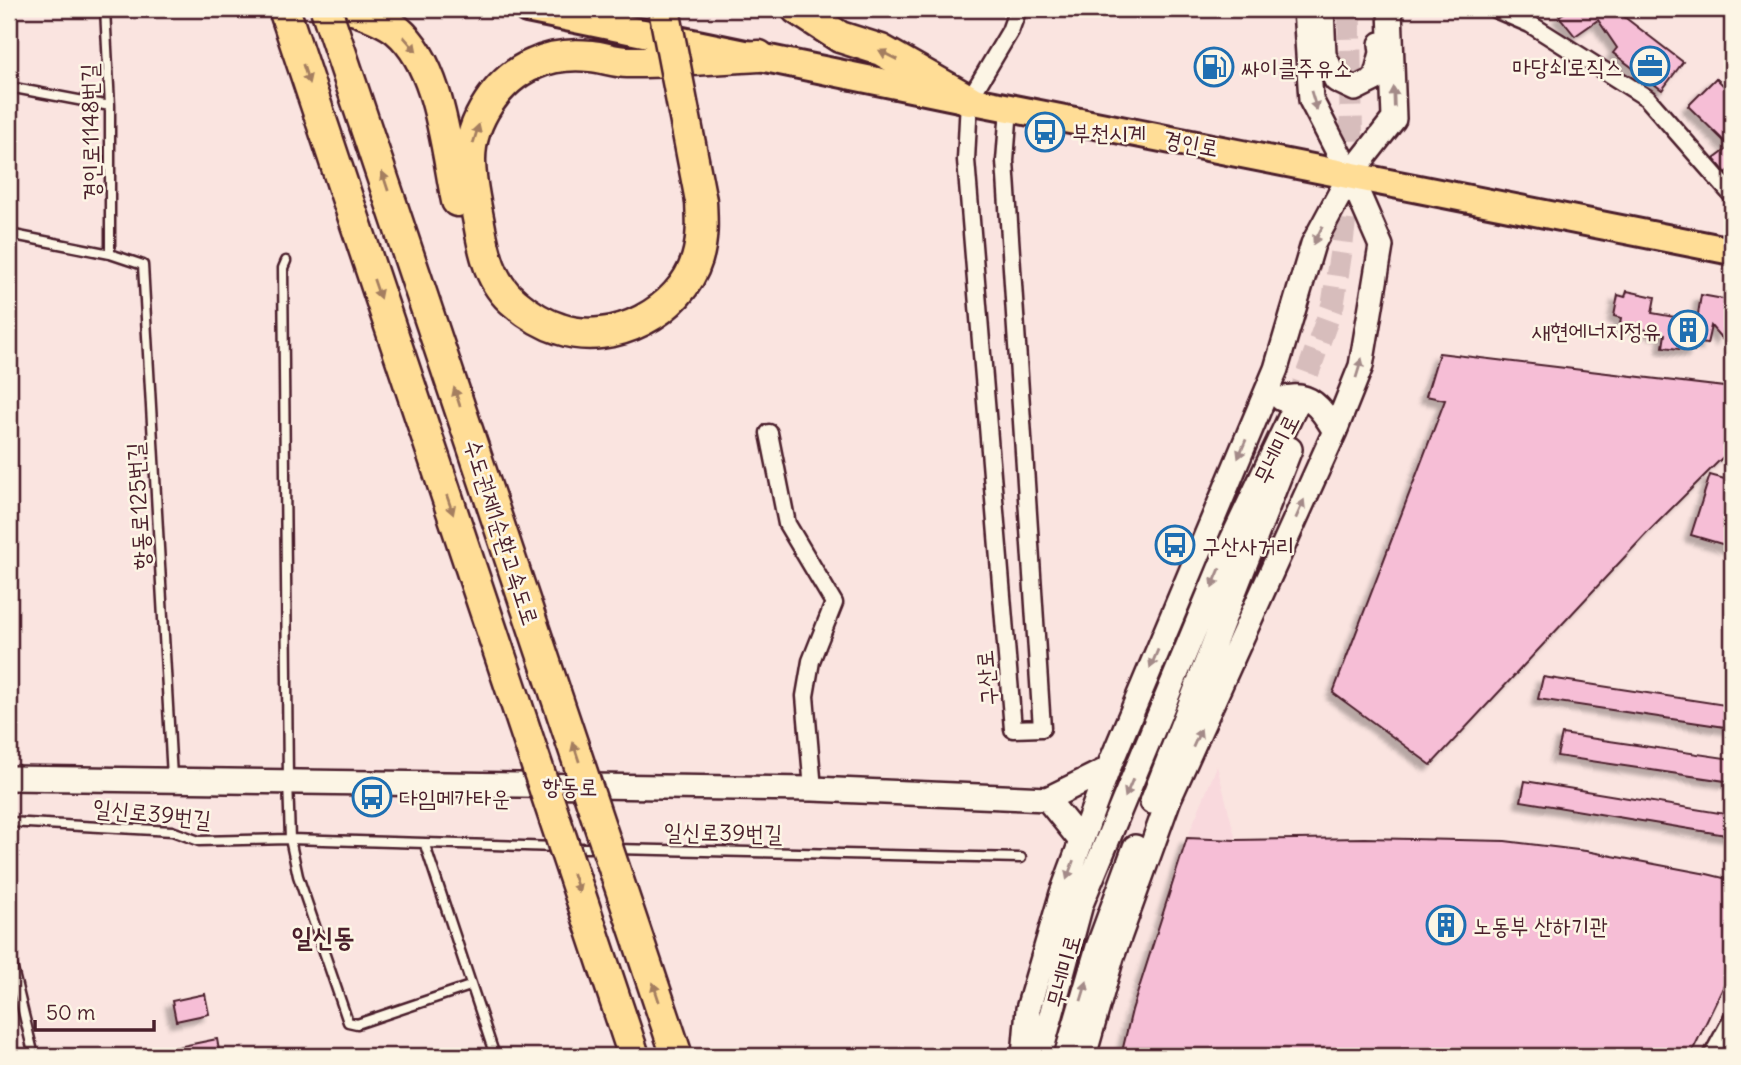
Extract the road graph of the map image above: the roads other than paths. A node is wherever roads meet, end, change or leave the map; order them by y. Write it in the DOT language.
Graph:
graph roads {
  1 [pos="105,9"];
  2 [pos="284,9"];
  3 [pos="326,9"];
  4 [pos="353,9"];
  5 [pos="527,9"];
  6 [pos="664,9"];
  7 [pos="679,9"];
  8 [pos="797,9"];
  9 [pos="1018,9"];
  10 [pos="1305,9"];
  11 [pos="1322,9"];
  12 [pos="1380,9"];
  13 [pos="1390,9"];
  14 [pos="1504,11"];
  15 [pos="759,56"];
  16 [pos="9,87"];
  17 [pos="969,100"];
  18 [pos="110,106"];
  19 [pos="1009,108"];
  20 [pos="1350,175"];
  21 [pos="1732,195"];
  22 [pos="708,200"];
  23 [pos="9,234"];
  24 [pos="1732,251"];
  25 [pos="110,254"];
  26 [pos="286,261"];
  27 [pos="1256,417"];
  28 [pos="1335,431"];
  29 [pos="769,433"];
  30 [pos="1108,769"];
  31 [pos="9,778"];
  32 [pos="172,779"];
  33 [pos="288,782"];
  34 [pos="813,789"];
  35 [pos="1047,799"];
  36 [pos="9,822"];
  37 [pos="290,839"];
  38 [pos="1081,841"];
  39 [pos="425,845"];
  40 [pos="1021,858"];
  41 [pos="9,953"];
  42 [pos="470,986"];
  43 [pos="1732,1019"];
  44 [pos="34,1056"];
  45 [pos="495,1056"];
  46 [pos="634,1056"];
  47 [pos="677,1056"];
  48 [pos="1024,1056"];
  49 [pos="1040,1056"];
  50 [pos="1066,1056"];
  51 [pos="1084,1056"];
  52 [pos="1712,1056"];
  1 -- 18 [label="lane, 경인로1148번길"];
  2 -- 46 [label="highway, 수도권제1순환고속도로, one-way, bridge"];
  47 -- 3 [label="highway, 수도권제1순환고속도로, one-way, bridge"];
  4 -- 22 [label="highway, one-way"];
  5 -- 15 [label="main road, 경인로"];
  6 -- 22 [label="highway, bridge"];
  7 -- 22 [label="highway"];
  17 -- 8 [label="highway, one-way"];
  9 -- 17 [label="street"];
  10 -- 20 [label="main road, one-way"];
  11 -- 12 [label="main road"];
  20 -- 13 [label="main road, one-way"];
  14 -- 21 [label="street"];
  15 -- 17 [label="main road, 경인로"];
  22 -- 15 [label="highway, one-way"];
  16 -- 18 [label="lane"];
  17 -- 19 [label="main road, 경인로"];
  17 -- 19 [label="street, 구산로"];
  18 -- 25 [label="lane, 경인로1148번길"];
  19 -- 20 [label="main road, 경인로"];
  20 -- 24 [label="main road, 경인로"];
  20 -- 27 [label="main road, one-way"];
  28 -- 20 [label="main road, one-way"];
  23 -- 25 [label="lane"];
  25 -- 32 [label="lane, 항동로125번길"];
  26 -- 33 [label="lane"];
  27 -- 28 [label="main road"];
  27 -- 30 [label="main road, one-way"];
  51 -- 28 [label="main road, one-way"];
  29 -- 34 [label="street"];
  30 -- 35 [label="main road, 항동로"];
  30 -- 38 [label="main road"];
  31 -- 32 [label="main road, 항동로"];
  32 -- 33 [label="main road, 항동로"];
  33 -- 34 [label="main road, 항동로"];
  33 -- 37 [label="lane"];
  34 -- 35 [label="main road, 항동로"];
  35 -- 38 [label="main road"];
  36 -- 37 [label="lane, 일신로39번길"];
  37 -- 39 [label="lane, 일신로39번길"];
  37 -- 42 [label="lane"];
  38 -- 48 [label="main road, one-way"];
  39 -- 40 [label="lane, 일신로39번길"];
  39 -- 42 [label="lane"];
  41 -- 44 [label="lane"];
  42 -- 45 [label="lane"];
  43 -- 52 [label="street"];
  50 -- 49 [label="main road, 무네미로, one-way"];
}
